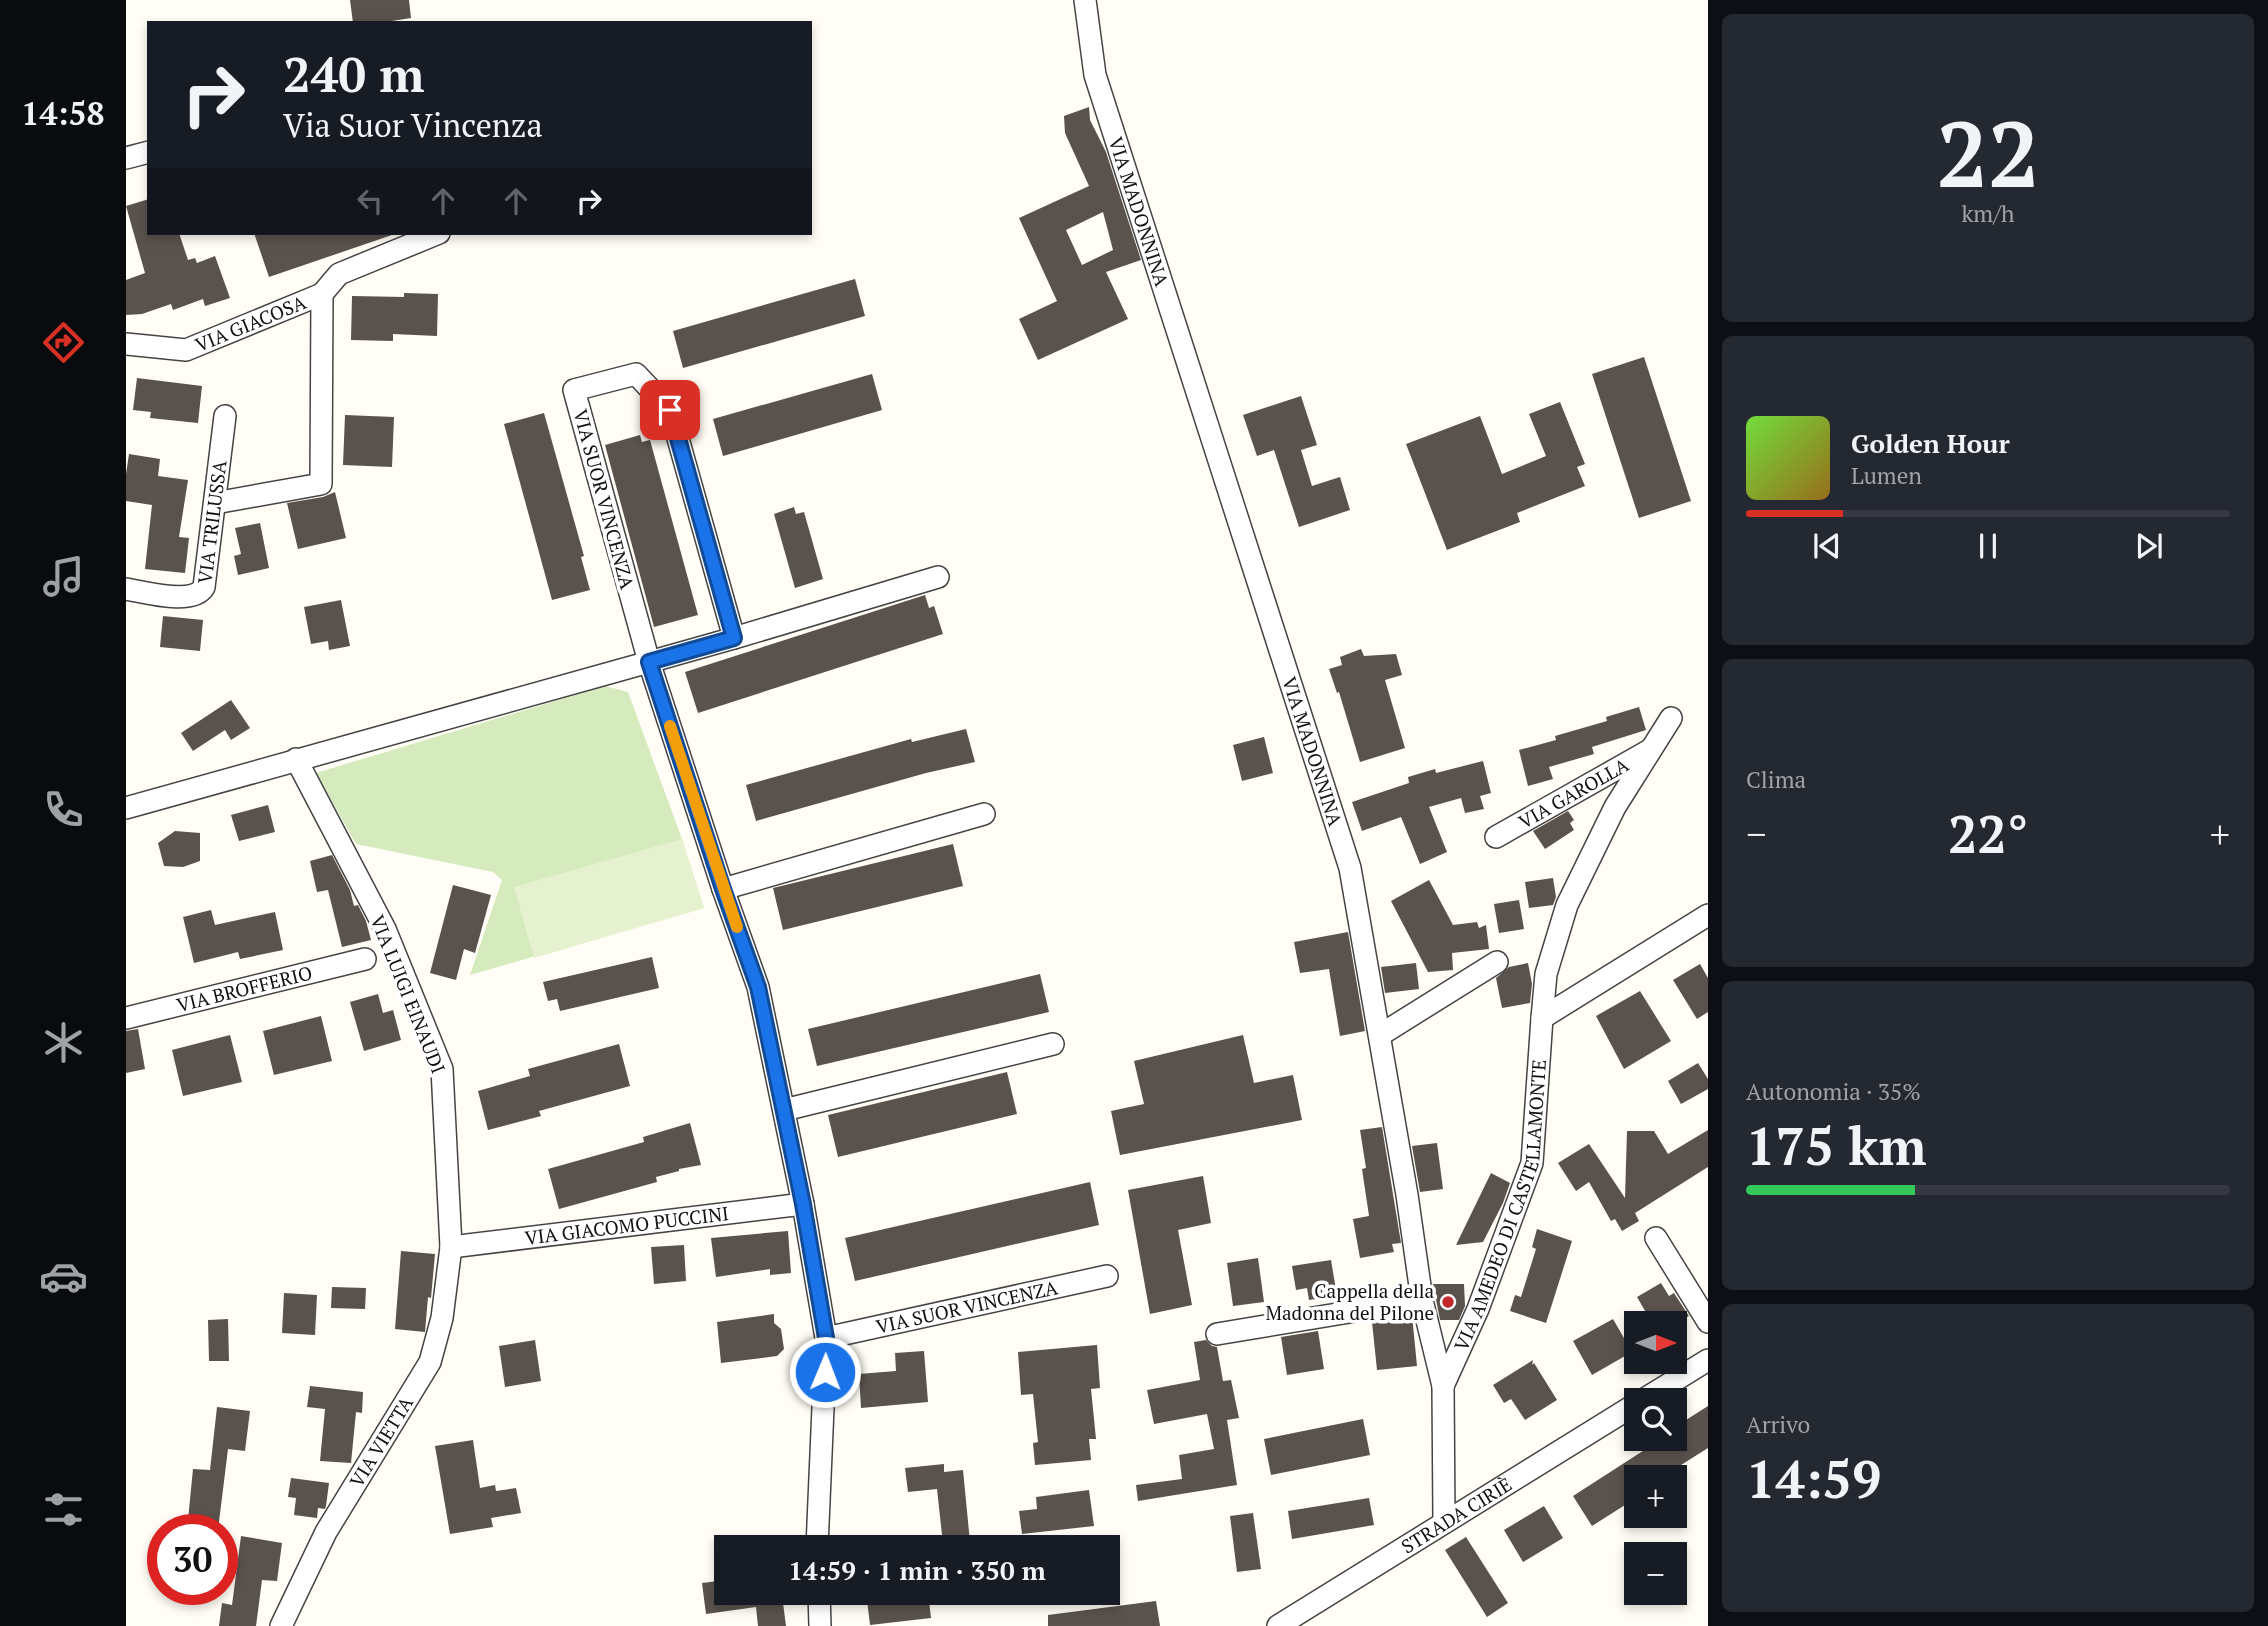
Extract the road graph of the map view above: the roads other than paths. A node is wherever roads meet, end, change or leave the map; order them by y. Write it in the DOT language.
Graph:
graph roads {
  1 [pos="1085,0"];
  2 [pos="147,153"];
  3 [pos="126,159"];
  4 [pos="434,235"];
  5 [pos="322,294"];
  6 [pos="126,344"];
  7 [pos="225,416"];
  8 [pos="215,503"];
  9 [pos="938,577"];
  10 [pos="126,589"];
  11 [pos="734,638"];
  12 [pos="649,662"];
  13 [pos="1671,718"];
  14 [pos="1652,749"];
  15 [pos="296,759"];
  16 [pos="126,808"];
  17 [pos="984,814"];
  18 [pos="1496,837"];
  19 [pos="723,889"];
  20 [pos="1708,915"];
  21 [pos="365,959"];
  22 [pos="1497,962"];
  23 [pos="126,1018"];
  24 [pos="1542,1018"];
  25 [pos="1380,1034"];
  26 [pos="1053,1044"];
  27 [pos="784,1110"];
  28 [pos="803,1204"];
  29 [pos="1656,1238"];
  30 [pos="451,1247"];
  31 [pos="1107,1276"];
  32 [pos="1422,1300"];
  33 [pos="1708,1322"];
  34 [pos="1217,1334"];
  35 [pos="826,1338"];
  36 [pos="1708,1360"];
  37 [pos="1443,1386"];
  38 [pos="1662,1388"];
  39 [pos="1624,1411"];
  40 [pos="1444,1522"];
  41 [pos="818,1535"];
  42 [pos="819,1605"];
  43 [pos="281,1626"];
  44 [pos="820,1626"];
  45 [pos="1278,1626"];
  1 -- 25 [label="street, VIA MADONNINA"];
  2 -- 3 [label="street"];
  4 -- 5 [label="street, VIA GIACOSA"];
  5 -- 6 [label="street, VIA GIACOSA"];
  5 -- 8 [label="street"];
  7 -- 8 [label="street, VIA TRILUSSA"];
  8 -- 10 [label="street, VIA TRILUSSA"];
  9 -- 11 [label="street"];
  11 -- 12 [label="street"];
  11 -- 12 [label="street, VIA SUOR VINCENZA"];
  12 -- 15 [label="street"];
  12 -- 19 [label="street, VIA SUOR VINCENZA"];
  13 -- 14 [label="street, VIA AMEDEO DI CASTELLAMONTE"];
  14 -- 18 [label="street, VIA GAROLLA"];
  14 -- 24 [label="street, VIA AMEDEO DI CASTELLAMONTE"];
  15 -- 16 [label="street"];
  15 -- 30 [label="street, VIA LUIGI EINAUDI"];
  17 -- 19 [label="street"];
  19 -- 27 [label="street, VIA SUOR VINCENZA"];
  20 -- 24 [label="street"];
  21 -- 23 [label="street, VIA BROFFERIO"];
  22 -- 25 [label="street"];
  24 -- 37 [label="street, VIA AMEDEO DI CASTELLAMONTE"];
  25 -- 32 [label="street, VIA MADONNINA"];
  26 -- 27 [label="street"];
  27 -- 28 [label="street, VIA SUOR VINCENZA"];
  28 -- 30 [label="street, VIA GIACOMO PUCCINI"];
  28 -- 35 [label="street, VIA SUOR VINCENZA"];
  29 -- 33 [label="street"];
  30 -- 43 [label="street, VIA VIETTA"];
  31 -- 35 [label="street, VIA SUOR VINCENZA"];
  32 -- 34 [label="street"];
  32 -- 37 [label="street, VIA MADONNINA"];
  35 -- 41 [label="street, VIA SUOR VINCENZA"];
  36 -- 38 [label="street"];
  37 -- 40 [label="street, VIA MADONNINA"];
  39 -- 40 [label="street, STRADA CIRIÈ"];
  40 -- 45 [label="street, STRADA CIRIÈ"];
  42 -- 44 [label="street"];
}
